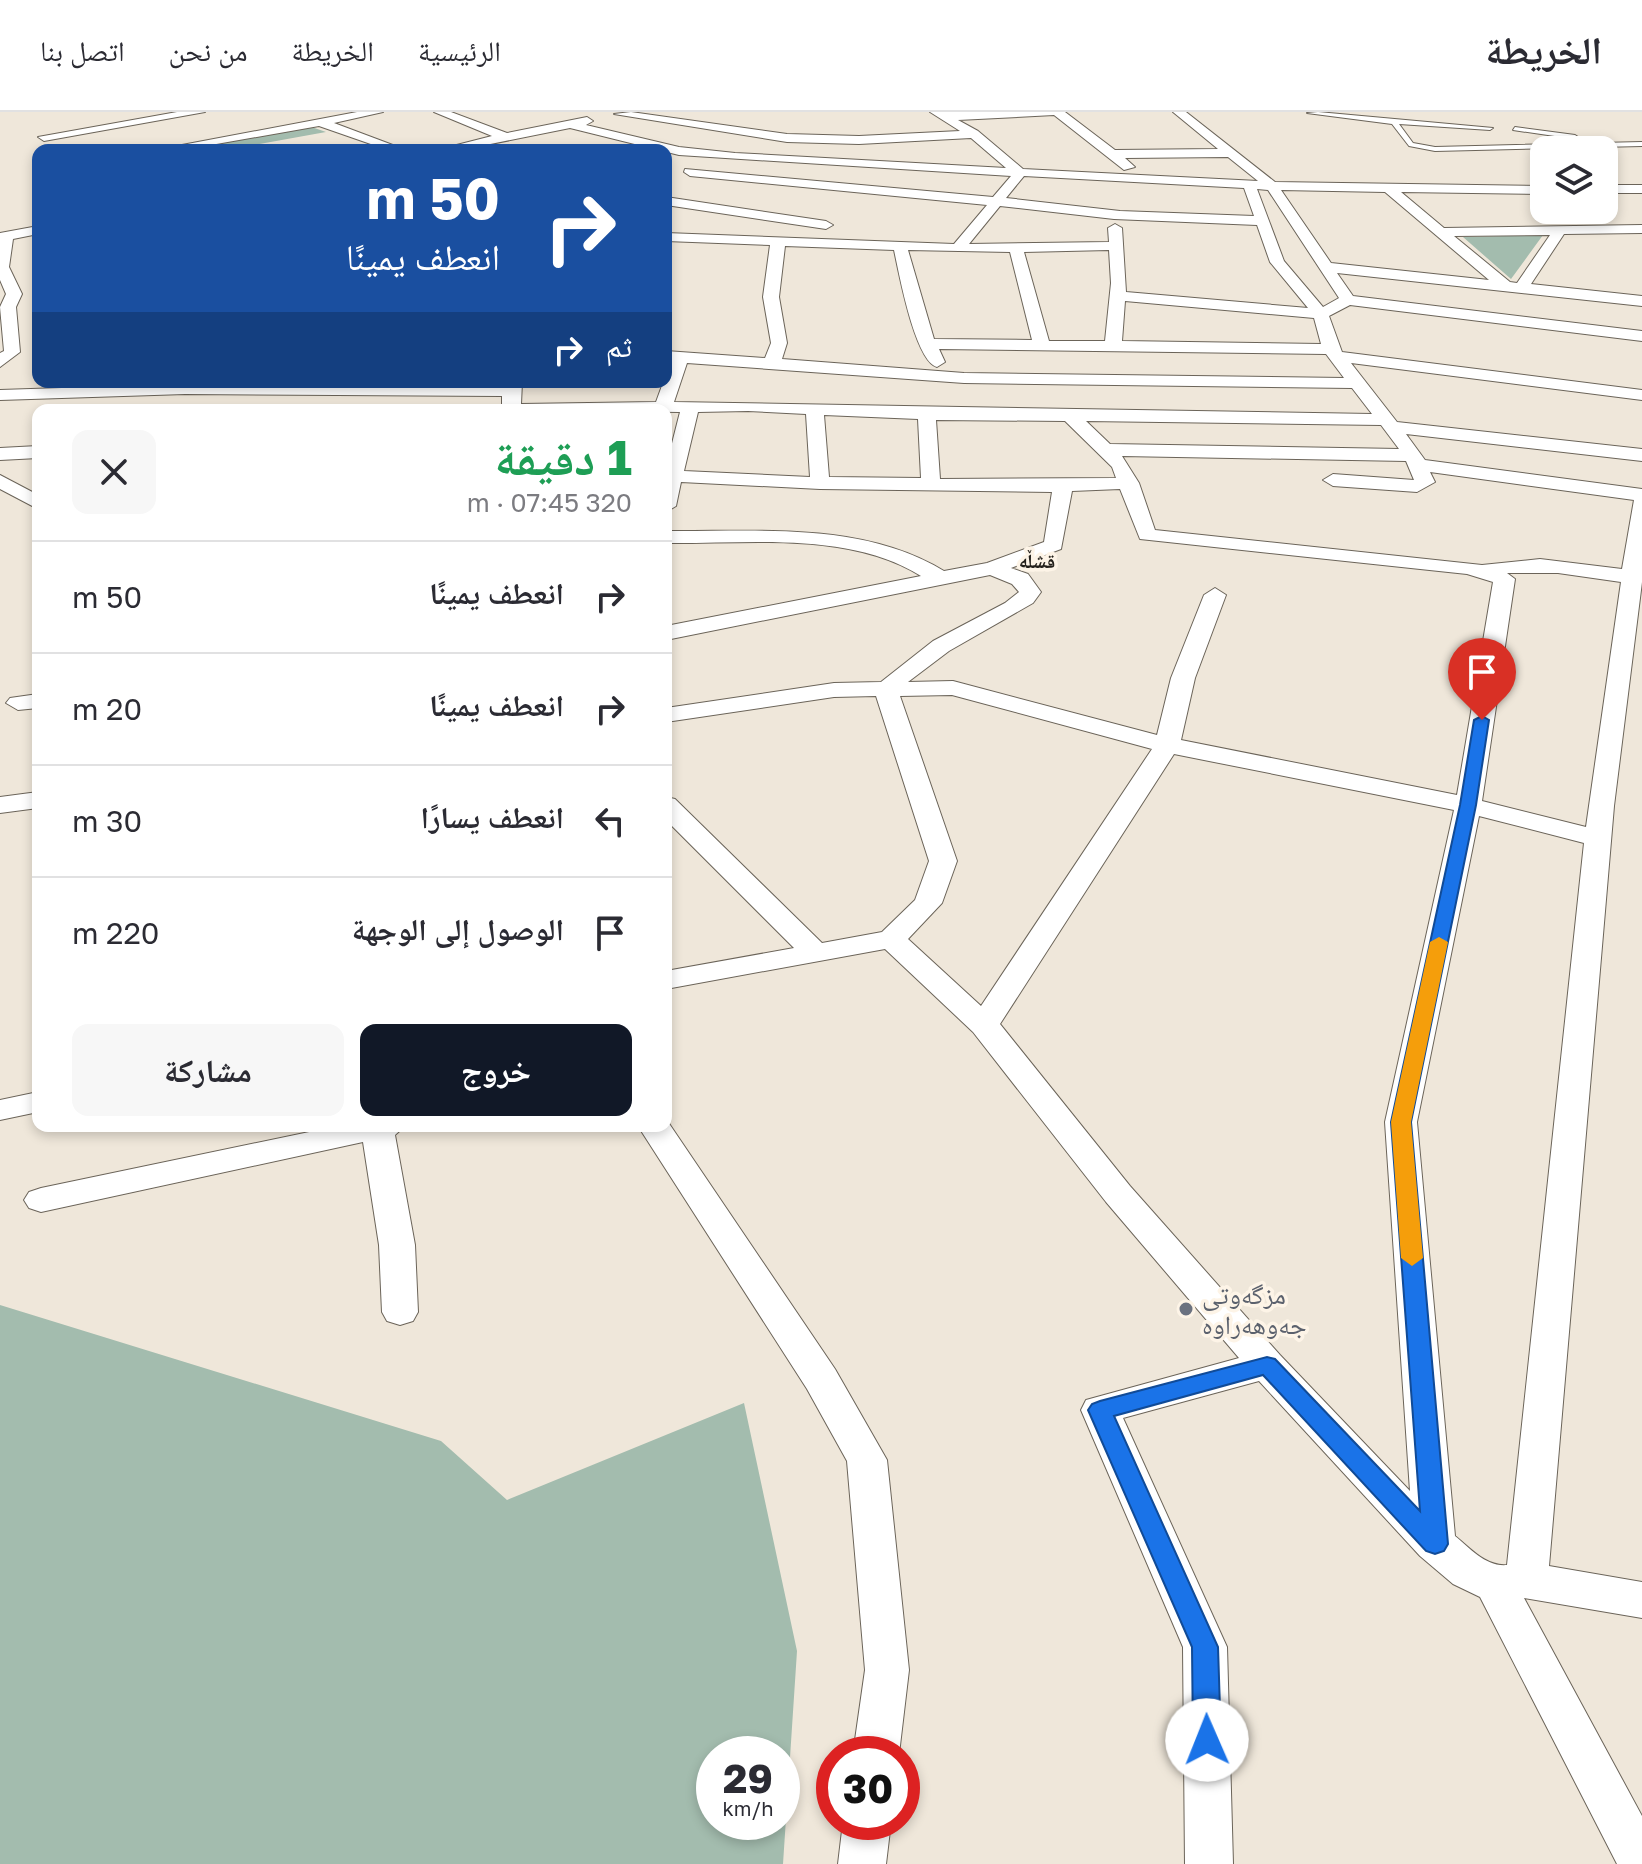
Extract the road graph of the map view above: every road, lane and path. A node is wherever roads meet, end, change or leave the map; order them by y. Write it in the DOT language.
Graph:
graph roads {
  1 [pos="199,112"];
  2 [pos="377,112"];
  3 [pos="440,112"];
  4 [pos="598,112"];
  5 [pos="1052,112"];
  6 [pos="1058,112"];
  7 [pos="1179,112"];
  8 [pos="1310,113"];
  9 [pos="622,114"];
  10 [pos="942,115"];
  11 [pos="139,122"];
  12 [pos="320,122"];
  13 [pos="1394,122"];
  14 [pos="819,123"];
  15 [pos="569,124"];
  16 [pos="34,126"];
  17 [pos="1490,128"];
  18 [pos="1515,129"];
  19 [pos="154,131"];
  20 [pos="347,133"];
  21 [pos="974,134"];
  22 [pos="773,135"];
  23 [pos="44,137"];
  24 [pos="319,138"];
  25 [pos="840,139"];
  26 [pos="859,140"];
  27 [pos="646,143"];
  28 [pos="47,144"];
  29 [pos="185,144"];
  30 [pos="381,144"];
  31 [pos="474,144"];
  32 [pos="505,144"];
  33 [pos="642,144"];
  34 [pos="652,144"];
  35 [pos="1629,144"];
  36 [pos="1642,144"];
  37 [pos="672,147"];
  38 [pos="1233,153"];
  39 [pos="1113,154"];
  40 [pos="717,155"];
  41 [pos="838,163"];
  42 [pos="1020,173"];
  43 [pos="1145,180"];
  44 [pos="1249,185"];
  45 [pos="1272,186"];
  46 [pos="1390,189"];
  47 [pos="1618,189"];
  48 [pos="1642,189"];
  49 [pos="869,190"];
  50 [pos="1530,190"];
  51 [pos="1114,199"];
  52 [pos="672,202"];
  53 [pos="993,203"];
  54 [pos="841,218"];
  55 [pos="1262,221"];
  56 [pos="1642,229"];
  57 [pos="1560,230"];
  58 [pos="32,231"];
  59 [pos="1441,232"];
  60 [pos="3,237"];
  61 [pos="672,237"];
  62 [pos="778,240"];
  63 [pos="804,242"];
  64 [pos="900,246"];
  65 [pos="1118,246"];
  66 [pos="1016,247"];
  67 [pos="958,248"];
  68 [pos="1327,267"];
  69 [pos="6,286"];
  70 [pos="1513,287"];
  71 [pos="1117,296"];
  72 [pos="1348,300"];
  73 [pos="1642,301"];
  74 [pos="1321,314"];
  75 [pos="1642,336"];
  76 [pos="930,344"];
  77 [pos="1042,346"];
  78 [pos="1113,346"];
  79 [pos="1172,348"];
  80 [pos="1333,352"];
  81 [pos="674,356"];
  82 [pos="0,362"];
  83 [pos="772,363"];
  84 [pos="1183,380"];
  85 [pos="1353,383"];
  86 [pos="134,388"];
  87 [pos="0,395"];
  88 [pos="1642,395"];
  89 [pos="938,398"];
  90 [pos="672,408"];
  91 [pos="690,408"];
  92 [pos="815,409"];
  93 [pos="1068,414"];
  94 [pos="1389,423"];
  95 [pos="1105,450"];
  96 [pos="32,452"];
  97 [pos="0,454"];
  98 [pos="1642,455"];
  99 [pos="1417,460"];
  100 [pos="672,466"];
  101 [pos="672,476"];
  102 [pos="1333,480"];
  103 [pos="0,481"];
  104 [pos="820,483"];
  105 [pos="931,483"];
  106 [pos="1129,483"];
  107 [pos="1063,486"];
  108 [pos="1642,495"];
  109 [pos="32,500"];
  110 [pos="1642,503"];
  111 [pos="672,537"];
  112 [pos="992,568"];
  113 [pos="1484,571"];
  114 [pos="1632,577"];
  115 [pos="940,578"];
  116 [pos="1215,595"];
  117 [pos="672,632"];
  118 [pos="886,690"];
  119 [pos="672,714"];
  120 [pos="1167,745"];
  121 [pos="32,801"];
  122 [pos="0,805"];
  123 [pos="1468,805"];
  124 [pos="672,811"];
  125 [pos="1598,838"];
  126 [pos="891,939"];
  127 [pos="814,951"];
  128 [pos="672,979"];
  129 [pos="984,1025"];
  130 [pos="32,1103"];
  131 [pos="0,1110"];
  132 [pos="364,1132"];
  133 [pos="383,1132"];
  134 [pos="658,1132"];
  135 [pos="41,1200"];
  136 [pos="400,1312"];
  137 [pos="1267,1365"];
  138 [pos="1435,1544"];
  139 [pos="1511,1582"];
  140 [pos="1642,1600"];
  141 [pos="878,1736"];
  142 [pos="865,1840"];
  143 [pos="862,1864"];
  144 [pos="1209,1864"];
  145 [pos="1642,1864"];
  1 -- 11 [label="street"];
  2 -- 12 [label="street"];
  3 -- 32 [label="street"];
  4 -- 9 [label="street"];
  5 -- 10 [label="street"];
  6 -- 39 [label="street"];
  7 -- 38 [label="street"];
  8 -- 13 [label="lane"];
  9 -- 15 [label="street"];
  9 -- 22 [label="street"];
  10 -- 21 [label="street"];
  11 -- 19 [label="street"];
  11 -- 23 [label="street"];
  12 -- 20 [label="street"];
  12 -- 29 [label="street"];
  13 -- 17 [label="lane"];
  13 -- 35 [label="lane"];
  14 -- 25 [label="street"];
  15 -- 27 [label="street"];
  15 -- 32 [label="street"];
  16 -- 23 [label="street"];
  18 -- 35 [label="lane"];
  20 -- 24 [label="street"];
  20 -- 30 [label="street"];
  21 -- 26 [label="street"];
  21 -- 42 [label="street"];
  22 -- 25 [label="street"];
  22 -- 40 [label="street"];
  23 -- 28 [label="street"];
  25 -- 26 [label="street"];
  26 -- 41 [label="street"];
  27 -- 33 [label="street"];
  27 -- 34 [label="street"];
  31 -- 32 [label="street"];
  35 -- 36 [label="lane"];
  37 -- 40 [label="street"];
  38 -- 39 [label="street"];
  38 -- 45 [label="street"];
  39 -- 43 [label="street"];
  40 -- 41 [label="street"];
  40 -- 49 [label="street"];
  41 -- 42 [label="street"];
  42 -- 51 [label="street"];
  42 -- 53 [label="street"];
  43 -- 44 [label="street"];
  43 -- 51 [label="street"];
  44 -- 45 [label="street"];
  44 -- 55 [label="street"];
  45 -- 46 [label="street"];
  45 -- 68 [label="street"];
  46 -- 50 [label="street"];
  46 -- 59 [label="street"];
  47 -- 48 [label="street"];
  49 -- 53 [label="street"];
  49 -- 54 [label="street"];
  51 -- 53 [label="street"];
  51 -- 55 [label="street"];
  51 -- 65 [label="street"];
  52 -- 54 [label="street"];
  53 -- 67 [label="street"];
  54 -- 63 [label="street"];
  55 -- 74 [label="street"];
  56 -- 57 [label="street"];
  57 -- 59 [label="street"];
  57 -- 70 [label="street"];
  58 -- 60 [label="street"];
  59 -- 70 [label="street"];
  60 -- 69 [label="street"];
  61 -- 62 [label="street"];
  62 -- 63 [label="street"];
  62 -- 83 [label="street"];
  63 -- 64 [label="street"];
  64 -- 67 [label="street"];
  64 -- 76 [label="street"];
  65 -- 66 [label="street"];
  65 -- 71 [label="street"];
  66 -- 67 [label="street"];
  66 -- 77 [label="street"];
  68 -- 70 [label="street"];
  68 -- 72 [label="street"];
  69 -- 82 [label="street"];
  70 -- 73 [label="street"];
  71 -- 74 [label="street"];
  71 -- 78 [label="street"];
  72 -- 74 [label="street"];
  72 -- 75 [label="street"];
  74 -- 80 [label="street"];
  76 -- 77 [label="street"];
  76 -- 89 [label="street"];
  77 -- 78 [label="street"];
  78 -- 79 [label="street"];
  79 -- 80 [label="street"];
  79 -- 84 [label="street"];
  80 -- 85 [label="street"];
  80 -- 88 [label="street"];
  81 -- 83 [label="street"];
  83 -- 89 [label="street"];
  84 -- 85 [label="street"];
  84 -- 89 [label="street"];
  85 -- 94 [label="street"];
  86 -- 87 [label="street"];
  89 -- 92 [label="street"];
  89 -- 93 [label="street"];
  89 -- 105 [label="street"];
  90 -- 91 [label="street"];
  91 -- 92 [label="street"];
  91 -- 100 [label="street"];
  92 -- 104 [label="street"];
  93 -- 94 [label="street"];
  93 -- 95 [label="street"];
  94 -- 98 [label="street"];
  94 -- 99 [label="street"];
  95 -- 99 [label="street"];
  95 -- 106 [label="street"];
  96 -- 97 [label="street"];
  99 -- 102 [label="street"];
  99 -- 108 [label="street"];
  101 -- 104 [label="street"];
  103 -- 109 [label="street"];
  104 -- 105 [label="street"];
  105 -- 107 [label="street"];
  106 -- 107 [label="street"];
  106 -- 113 [label="street"];
  107 -- 112 [label="street"];
  110 -- 114 [label="street"];
  111 -- 115 [label="street"];
  112 -- 115 [label="street"];
  112 -- 118 [label="street"];
  113 -- 114 [label="street"];
  113 -- 123 [label="street"];
  114 -- 125 [label="street"];
  115 -- 117 [label="street"];
  116 -- 120 [label="street"];
  118 -- 119 [label="street"];
  118 -- 120 [label="street"];
  118 -- 126 [label="street"];
  120 -- 123 [label="street"];
  120 -- 129 [label="street"];
  121 -- 122 [label="street"];
  123 -- 125 [label="street"];
  123 -- 138 [label="street"];
  124 -- 127 [label="street"];
  125 -- 139 [label="street"];
  126 -- 127 [label="street"];
  126 -- 129 [label="street"];
  127 -- 128 [label="street"];
  129 -- 137 [label="street"];
  130 -- 131 [label="street"];
  132 -- 135 [label="street"];
  133 -- 136 [label="street"];
  134 -- 141 [label="street"];
  137 -- 138 [label="street"];
  137 -- 144 [label="street"];
  138 -- 139 [label="street"];
  139 -- 140 [label="street"];
  139 -- 145 [label="street"];
  142 -- 143 [label="street"];
}
